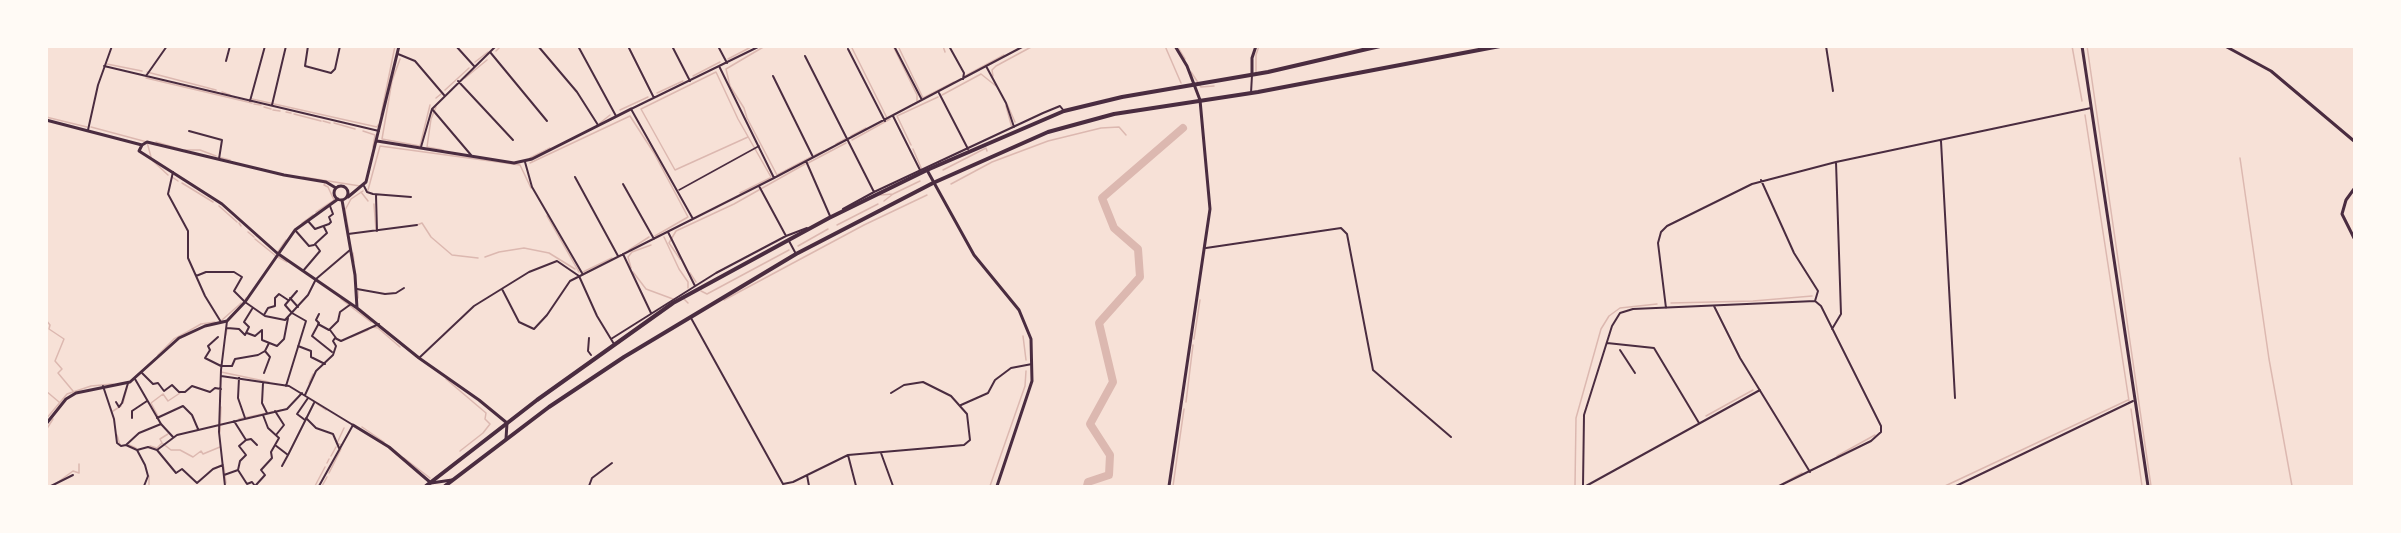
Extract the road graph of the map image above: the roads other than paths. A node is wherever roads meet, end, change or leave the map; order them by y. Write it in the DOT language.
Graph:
graph roads {
  1 [pos="112,46"];
  2 [pos="167,46"];
  3 [pos="230,46"];
  4 [pos="264,46"];
  5 [pos="286,46"];
  6 [pos="308,46"];
  7 [pos="340,46"];
  8 [pos="399,46"];
  9 [pos="456,46"];
  10 [pos="496,46"];
  11 [pos="538,46"];
  12 [pos="578,46"];
  13 [pos="628,46"];
  14 [pos="672,46"];
  15 [pos="718,46"];
  16 [pos="760,46"];
  17 [pos="894,46"];
  18 [pos="949,46"];
  19 [pos="1011,46"];
  20 [pos="1024,46"];
  21 [pos="1175,46"];
  22 [pos="1256,46"];
  23 [pos="1380,46"];
  24 [pos="1500,46"];
  25 [pos="1826,46"];
  26 [pos="2082,46"];
  27 [pos="2225,46"];
  28 [pos="848,49"];
  29 [pos="490,52"];
  30 [pos="1014,52"];
  31 [pos="398,54"];
  32 [pos="805,56"];
  33 [pos="226,61"];
  34 [pos="727,63"];
  35 [pos="104,66"];
  36 [pos="474,66"];
  37 [pos="719,66"];
  38 [pos="986,66"];
  39 [pos="1252,75"];
  40 [pos="146,76"];
  41 [pos="773,76"];
  42 [pos="963,79"];
  43 [pos="458,81"];
  44 [pos="690,81"];
  45 [pos="1195,85"];
  46 [pos="1833,90"];
  47 [pos="939,93"];
  48 [pos="1251,93"];
  49 [pos="444,95"];
  50 [pos="654,98"];
  51 [pos="922,100"];
  52 [pos="1200,100"];
  53 [pos="250,101"];
  54 [pos="272,106"];
  55 [pos="2091,108"];
  56 [pos="432,109"];
  57 [pos="631,110"];
  58 [pos="1064,111"];
  59 [pos="616,116"];
  60 [pos="893,116"];
  61 [pos="46,120"];
  62 [pos="547,121"];
  63 [pos="885,121"];
  64 [pos="599,126"];
  65 [pos="1014,128"];
  66 [pos="88,130"];
  67 [pos="189,131"];
  68 [pos="379,131"];
  69 [pos="849,139"];
  70 [pos="513,140"];
  71 [pos="377,141"];
  72 [pos="1941,141"];
  73 [pos="2355,141"];
  74 [pos="142,145"];
  75 [pos="759,146"];
  76 [pos="421,148"];
  77 [pos="969,150"];
  78 [pos="472,157"];
  79 [pos="813,157"];
  80 [pos="219,159"];
  81 [pos="806,161"];
  82 [pos="525,162"];
  83 [pos="1836,162"];
  84 [pos="920,170"];
  85 [pos="927,170"];
  86 [pos="173,172"];
  87 [pos="575,177"];
  88 [pos="774,178"];
  89 [pos="1761,180"];
  90 [pos="933,183"];
  91 [pos="623,184"];
  92 [pos="759,186"];
  93 [pos="362,187"];
  94 [pos="336,188"];
  95 [pos="2355,189"];
  96 [pos="348,190"];
  97 [pos="678,191"];
  98 [pos="874,192"];
  99 [pos="375,195"];
  100 [pos="348,197"];
  101 [pos="411,197"];
  102 [pos="340,200"];
  103 [pos="330,206"];
  104 [pos="830,216"];
  105 [pos="693,219"];
  106 [pos="307,220"];
  107 [pos="417,225"];
  108 [pos="324,227"];
  109 [pos="295,230"];
  110 [pos="377,231"];
  111 [pos="668,232"];
  112 [pos="347,234"];
  113 [pos="787,238"];
  114 [pos="2355,238"];
  115 [pos="654,239"];
  116 [pos="315,244"];
  117 [pos="1206,248"];
  118 [pos="350,250"];
  119 [pos="279,254"];
  120 [pos="623,254"];
  121 [pos="795,254"];
  122 [pos="618,256"];
  123 [pos="303,271"];
  124 [pos="581,275"];
  125 [pos="196,276"];
  126 [pos="316,279"];
  127 [pos="404,288"];
  128 [pos="695,288"];
  129 [pos="357,289"];
  130 [pos="502,290"];
  131 [pos="297,291"];
  132 [pos="289,299"];
  133 [pos="1815,301"];
  134 [pos="245,302"];
  135 [pos="351,304"];
  136 [pos="1714,306"];
  137 [pos="299,307"];
  138 [pos="253,308"];
  139 [pos="357,308"];
  140 [pos="1666,308"];
  141 [pos="651,313"];
  142 [pos="290,314"];
  143 [pos="320,314"];
  144 [pos="264,315"];
  145 [pos="690,317"];
  146 [pos="227,321"];
  147 [pos="222,323"];
  148 [pos="318,324"];
  149 [pos="379,324"];
  150 [pos="227,328"];
  151 [pos="1832,329"];
  152 [pos="330,330"];
  153 [pos="247,333"];
  154 [pos="218,337"];
  155 [pos="336,338"];
  156 [pos="589,338"];
  157 [pos="611,339"];
  158 [pos="269,343"];
  159 [pos="1607,343"];
  160 [pos="614,344"];
  161 [pos="297,346"];
  162 [pos="1620,350"];
  163 [pos="265,351"];
  164 [pos="332,352"];
  165 [pos="591,355"];
  166 [pos="419,358"];
  167 [pos="1033,363"];
  168 [pos="325,364"];
  169 [pos="221,366"];
  170 [pos="142,373"];
  171 [pos="264,373"];
  172 [pos="1635,373"];
  173 [pos="221,376"];
  174 [pos="238,378"];
  175 [pos="135,379"];
  176 [pos="128,382"];
  177 [pos="263,382"];
  178 [pos="103,386"];
  179 [pos="286,386"];
  180 [pos="221,389"];
  181 [pos="1760,390"];
  182 [pos="891,393"];
  183 [pos="305,395"];
  184 [pos="1955,398"];
  185 [pos="147,400"];
  186 [pos="2133,401"];
  187 [pos="116,402"];
  188 [pos="314,403"];
  189 [pos="961,405"];
  190 [pos="275,411"];
  191 [pos="265,414"];
  192 [pos="132,418"];
  193 [pos="157,418"];
  194 [pos="245,418"];
  195 [pos="306,419"];
  196 [pos="234,421"];
  197 [pos="507,423"];
  198 [pos="1699,423"];
  199 [pos="46,424"];
  200 [pos="160,424"];
  201 [pos="353,425"];
  202 [pos="219,426"];
  203 [pos="198,430"];
  204 [pos="276,435"];
  205 [pos="1451,437"];
  206 [pos="173,438"];
  207 [pos="506,439"];
  208 [pos="246,440"];
  209 [pos="126,445"];
  210 [pos="257,445"];
  211 [pos="275,445"];
  212 [pos="340,449"];
  213 [pos="137,450"];
  214 [pos="157,450"];
  215 [pos="881,453"];
  216 [pos="288,455"];
  217 [pos="848,455"];
  218 [pos="612,464"];
  219 [pos="223,465"];
  220 [pos="282,466"];
  221 [pos="238,470"];
  222 [pos="1810,472"];
  223 [pos="73,475"];
  224 [pos="224,476"];
  225 [pos="807,476"];
  226 [pos="453,480"];
  227 [pos="431,483"];
  228 [pos="782,483"];
  229 [pos="51,486"];
  230 [pos="144,486"];
  231 [pos="225,486"];
  232 [pos="256,486"];
  233 [pos="319,486"];
  234 [pos="426,486"];
  235 [pos="445,486"];
  236 [pos="578,486"];
  237 [pos="589,486"];
  238 [pos="778,486"];
  239 [pos="809,486"];
  240 [pos="856,486"];
  241 [pos="893,486"];
  242 [pos="997,486"];
  243 [pos="1169,486"];
  244 [pos="1584,486"];
  245 [pos="1779,486"];
  246 [pos="1956,486"];
  247 [pos="2148,486"];
  1 -- 35 [label="street"];
  2 -- 40 [label="street"];
  3 -- 33 [label="street"];
  4 -- 53 [label="street"];
  5 -- 54 [label="street"];
  6 -- 7 [label="street"];
  8 -- 31 [label="street"];
  9 -- 36 [label="street"];
  10 -- 29 [label="street"];
  11 -- 64 [label="street"];
  12 -- 59 [label="street"];
  13 -- 50 [label="street"];
  14 -- 44 [label="street"];
  15 -- 34 [label="street"];
  16 -- 34 [label="street"];
  17 -- 51 [label="street"];
  18 -- 42 [label="street"];
  19 -- 30 [label="street"];
  20 -- 30 [label="street"];
  21 -- 45 [label="street"];
  22 -- 39 [label="street"];
  23 -- 39 [label="highway"];
  24 -- 48 [label="highway"];
  25 -- 46 [label="street"];
  26 -- 55 [label="street"];
  27 -- 73 [label="street"];
  28 -- 63 [label="street"];
  29 -- 36 [label="street"];
  29 -- 62 [label="street"];
  30 -- 38 [label="street"];
  31 -- 49 [label="street"];
  31 -- 68 [label="street"];
  32 -- 69 [label="street"];
  34 -- 37 [label="street"];
  35 -- 40 [label="street"];
  35 -- 66 [label="street"];
  36 -- 43 [label="street"];
  37 -- 44 [label="street"];
  37 -- 75 [label="street"];
  38 -- 42 [label="street"];
  38 -- 65 [label="street"];
  39 -- 45 [label="highway"];
  39 -- 48 [label="street"];
  40 -- 53 [label="street"];
  41 -- 79 [label="street"];
  42 -- 47 [label="street"];
  43 -- 49 [label="street"];
  43 -- 70 [label="street"];
  44 -- 50 [label="street"];
  45 -- 52 [label="street"];
  45 -- 58 [label="highway"];
  47 -- 51 [label="street"];
  47 -- 77 [label="street"];
  48 -- 52 [label="highway"];
  49 -- 56 [label="street"];
  50 -- 57 [label="street"];
  51 -- 60 [label="street"];
  52 -- 90 [label="highway"];
  52 -- 117 [label="street"];
  53 -- 54 [label="street"];
  54 -- 68 [label="street"];
  55 -- 72 [label="street"];
  55 -- 186 [label="street"];
  56 -- 76 [label="street"];
  56 -- 78 [label="street"];
  57 -- 59 [label="street"];
  57 -- 97 [label="street"];
  58 -- 65 [label="street"];
  58 -- 77 [label="highway"];
  59 -- 64 [label="street"];
  60 -- 63 [label="street"];
  60 -- 84 [label="street"];
  61 -- 66 [label="street"];
  63 -- 69 [label="street"];
  64 -- 82 [label="street"];
  65 -- 77 [label="street"];
  66 -- 74 [label="street"];
  67 -- 80 [label="street"];
  68 -- 71 [label="street"];
  69 -- 79 [label="street"];
  69 -- 98 [label="street"];
  71 -- 76 [label="street"];
  71 -- 93 [label="street"];
  72 -- 83 [label="street"];
  72 -- 184 [label="street"];
  74 -- 80 [label="street"];
  74 -- 86 [label="street"];
  75 -- 88 [label="street"];
  75 -- 97 [label="lane"];
  76 -- 78 [label="street"];
  77 -- 84 [label="street"];
  77 -- 85 [label="highway"];
  78 -- 82 [label="street"];
  79 -- 81 [label="street"];
  80 -- 94 [label="street"];
  81 -- 88 [label="street"];
  81 -- 104 [label="street"];
  82 -- 124 [label="street"];
  83 -- 89 [label="street"];
  83 -- 151 [label="street"];
  84 -- 98 [label="street"];
  85 -- 90 [label="street"];
  85 -- 113 [label="highway"];
  86 -- 119 [label="street"];
  86 -- 125 [label="street"];
  87 -- 122 [label="street"];
  88 -- 92 [label="street"];
  89 -- 133 [label="street"];
  89 -- 140 [label="street"];
  90 -- 121 [label="highway"];
  90 -- 167 [label="street"];
  91 -- 115 [label="street"];
  92 -- 105 [label="street"];
  92 -- 113 [label="street"];
  93 -- 96 [label="street"];
  93 -- 99 [label="street"];
  93 -- 100 [label="street"];
  94 -- 96 [label="street"];
  94 -- 102 [label="street"];
  95 -- 114 [label="street"];
  96 -- 100 [label="street"];
  97 -- 105 [label="street"];
  98 -- 104 [label="street"];
  99 -- 101 [label="street"];
  99 -- 110 [label="street"];
  100 -- 102 [label="street"];
  102 -- 103 [label="street"];
  102 -- 112 [label="street"];
  103 -- 106 [label="street"];
  103 -- 108 [label="street"];
  104 -- 113 [label="street"];
  105 -- 111 [label="street"];
  106 -- 108 [label="street"];
  106 -- 109 [label="street"];
  107 -- 110 [label="street"];
  108 -- 116 [label="street"];
  109 -- 116 [label="street"];
  109 -- 119 [label="street"];
  110 -- 112 [label="street"];
  111 -- 115 [label="street"];
  111 -- 128 [label="street"];
  112 -- 118 [label="street"];
  113 -- 121 [label="street"];
  113 -- 128 [label="highway"];
  115 -- 120 [label="street"];
  116 -- 123 [label="street"];
  117 -- 205 [label="street"];
  117 -- 243 [label="street"];
  118 -- 126 [label="street"];
  118 -- 129 [label="street"];
  119 -- 123 [label="street"];
  119 -- 134 [label="street"];
  120 -- 122 [label="street"];
  120 -- 141 [label="street"];
  121 -- 145 [label="highway"];
  122 -- 124 [label="street"];
  123 -- 126 [label="street"];
  124 -- 130 [label="street"];
  124 -- 130 [label="street"];
  124 -- 157 [label="street"];
  125 -- 134 [label="street"];
  125 -- 147 [label="street"];
  126 -- 135 [label="street"];
  126 -- 137 [label="street"];
  127 -- 129 [label="street"];
  128 -- 141 [label="street"];
  128 -- 160 [label="highway"];
  129 -- 139 [label="street"];
  130 -- 166 [label="street"];
  131 -- 132 [label="street"];
  132 -- 137 [label="street"];
  132 -- 142 [label="street"];
  132 -- 144 [label="street"];
  133 -- 136 [label="street"];
  133 -- 151 [label="street"];
  134 -- 138 [label="street"];
  134 -- 146 [label="street"];
  135 -- 139 [label="street"];
  135 -- 152 [label="street"];
  136 -- 140 [label="street"];
  136 -- 181 [label="street"];
  137 -- 142 [label="street"];
  138 -- 144 [label="street"];
  138 -- 153 [label="street"];
  139 -- 149 [label="street"];
  140 -- 159 [label="street"];
  141 -- 157 [label="street"];
  142 -- 144 [label="street"];
  142 -- 158 [label="street"];
  142 -- 161 [label="street"];
  143 -- 148 [label="street"];
  145 -- 207 [label="highway"];
  145 -- 228 [label="street"];
  146 -- 147 [label="street"];
  146 -- 150 [label="street"];
  147 -- 170 [label="street"];
  148 -- 152 [label="street"];
  148 -- 164 [label="street"];
  149 -- 155 [label="street"];
  149 -- 166 [label="street"];
  150 -- 153 [label="street"];
  150 -- 169 [label="street"];
  151 -- 222 [label="street"];
  152 -- 155 [label="street"];
  153 -- 158 [label="street"];
  154 -- 169 [label="street"];
  155 -- 164 [label="street"];
  156 -- 165 [label="street"];
  157 -- 160 [label="street"];
  158 -- 163 [label="street"];
  159 -- 198 [label="street"];
  159 -- 244 [label="street"];
  160 -- 197 [label="highway"];
  161 -- 168 [label="street"];
  161 -- 179 [label="street"];
  162 -- 172 [label="street"];
  163 -- 169 [label="street"];
  163 -- 171 [label="street"];
  164 -- 168 [label="street"];
  166 -- 197 [label="street"];
  167 -- 189 [label="street"];
  167 -- 242 [label="street"];
  168 -- 183 [label="street"];
  169 -- 173 [label="street"];
  170 -- 175 [label="street"];
  170 -- 180 [label="street"];
  173 -- 174 [label="street"];
  173 -- 180 [label="street"];
  174 -- 177 [label="street"];
  174 -- 194 [label="street"];
  175 -- 176 [label="street"];
  175 -- 185 [label="street"];
  176 -- 178 [label="street"];
  176 -- 187 [label="street"];
  177 -- 179 [label="street"];
  177 -- 191 [label="street"];
  178 -- 199 [label="street"];
  178 -- 209 [label="street"];
  179 -- 183 [label="street"];
  180 -- 202 [label="street"];
  181 -- 198 [label="street"];
  181 -- 222 [label="street"];
  182 -- 189 [label="street"];
  183 -- 188 [label="street"];
  183 -- 190 [label="street"];
  183 -- 195 [label="street"];
  185 -- 192 [label="street"];
  185 -- 193 [label="street"];
  186 -- 246 [label="street"];
  186 -- 247 [label="street"];
  188 -- 195 [label="street"];
  188 -- 201 [label="street"];
  189 -- 215 [label="street"];
  190 -- 191 [label="street"];
  190 -- 204 [label="street"];
  191 -- 194 [label="street"];
  191 -- 204 [label="street"];
  193 -- 200 [label="street"];
  193 -- 203 [label="street"];
  194 -- 196 [label="street"];
  195 -- 212 [label="street"];
  195 -- 216 [label="street"];
  196 -- 202 [label="street"];
  196 -- 208 [label="street"];
  197 -- 207 [label="street"];
  197 -- 227 [label="highway"];
  198 -- 244 [label="street"];
  200 -- 206 [label="street"];
  200 -- 209 [label="street"];
  201 -- 212 [label="street"];
  201 -- 227 [label="street"];
  202 -- 203 [label="street"];
  202 -- 219 [label="street"];
  203 -- 206 [label="street"];
  204 -- 211 [label="street"];
  206 -- 214 [label="street"];
  207 -- 226 [label="highway"];
  208 -- 210 [label="street"];
  208 -- 221 [label="street"];
  209 -- 213 [label="street"];
  211 -- 216 [label="street"];
  211 -- 232 [label="street"];
  212 -- 233 [label="street"];
  213 -- 214 [label="street"];
  213 -- 230 [label="street"];
  214 -- 219 [label="street"];
  215 -- 217 [label="street"];
  215 -- 241 [label="street"];
  216 -- 220 [label="street"];
  217 -- 225 [label="street"];
  217 -- 240 [label="street"];
  218 -- 237 [label="street"];
  219 -- 224 [label="street"];
  221 -- 224 [label="street"];
  221 -- 232 [label="street"];
  222 -- 245 [label="street"];
  223 -- 229 [label="street"];
  224 -- 231 [label="street"];
  225 -- 228 [label="street"];
  225 -- 239 [label="street"];
  226 -- 227 [label="street"];
  226 -- 235 [label="highway"];
  227 -- 234 [label="highway"];
  228 -- 238 [label="street"];
  236 -- 237 [label="street"];
}
